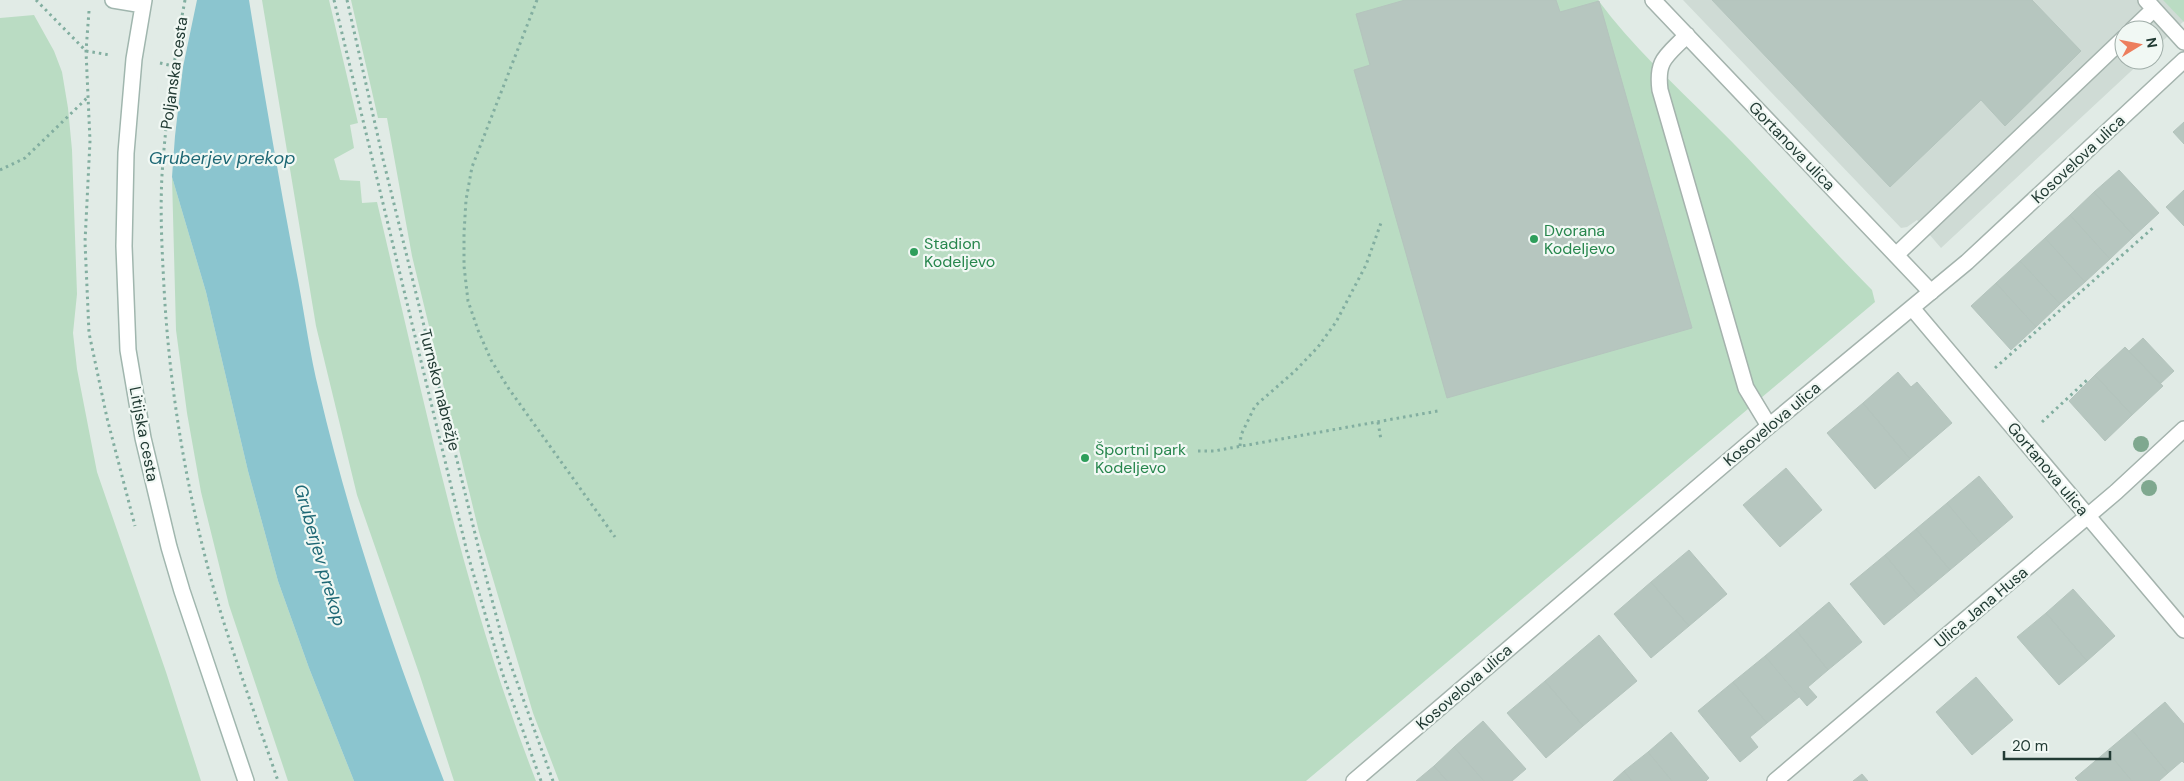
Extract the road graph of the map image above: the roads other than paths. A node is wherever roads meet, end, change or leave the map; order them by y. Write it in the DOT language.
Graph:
graph roads {
  1 [pos="1653,0"];
  2 [pos="115,1"];
  3 [pos="144,2"];
  4 [pos="2150,4"];
  5 [pos="2139,20"];
  6 [pos="1687,35"];
  7 [pos="2184,42"];
  8 [pos="2114,48"];
  9 [pos="2184,60"];
  10 [pos="1896,256"];
  11 [pos="1931,292"];
  12 [pos="1912,308"];
  13 [pos="1769,426"];
  14 [pos="2184,429"];
  15 [pos="2088,516"];
  16 [pos="2184,630"];
  17 [pos="246,781"];
  18 [pos="1354,781"];
  19 [pos="1774,781"];
  1 -- 6 [label="street, Gortanova ulica"];
  2 -- 3 [label="street"];
  3 -- 17 [label="street, Litijska cesta"];
  4 -- 5 [label="street"];
  4 -- 7 [label="street"];
  6 -- 10 [label="street, Gortanova ulica"];
  6 -- 13 [label="street"];
  8 -- 10 [label="street"];
  9 -- 11 [label="street, Kosovelova ulica"];
  10 -- 11 [label="street, Gortanova ulica"];
  11 -- 12 [label="street, Kosovelova ulica"];
  12 -- 13 [label="street, Kosovelova ulica"];
  12 -- 15 [label="street, Gortanova ulica"];
  13 -- 18 [label="street, Kosovelova ulica"];
  14 -- 15 [label="street, Ulica Jana Husa"];
  15 -- 16 [label="street, Gortanova ulica"];
  15 -- 19 [label="street, Ulica Jana Husa"];
}
